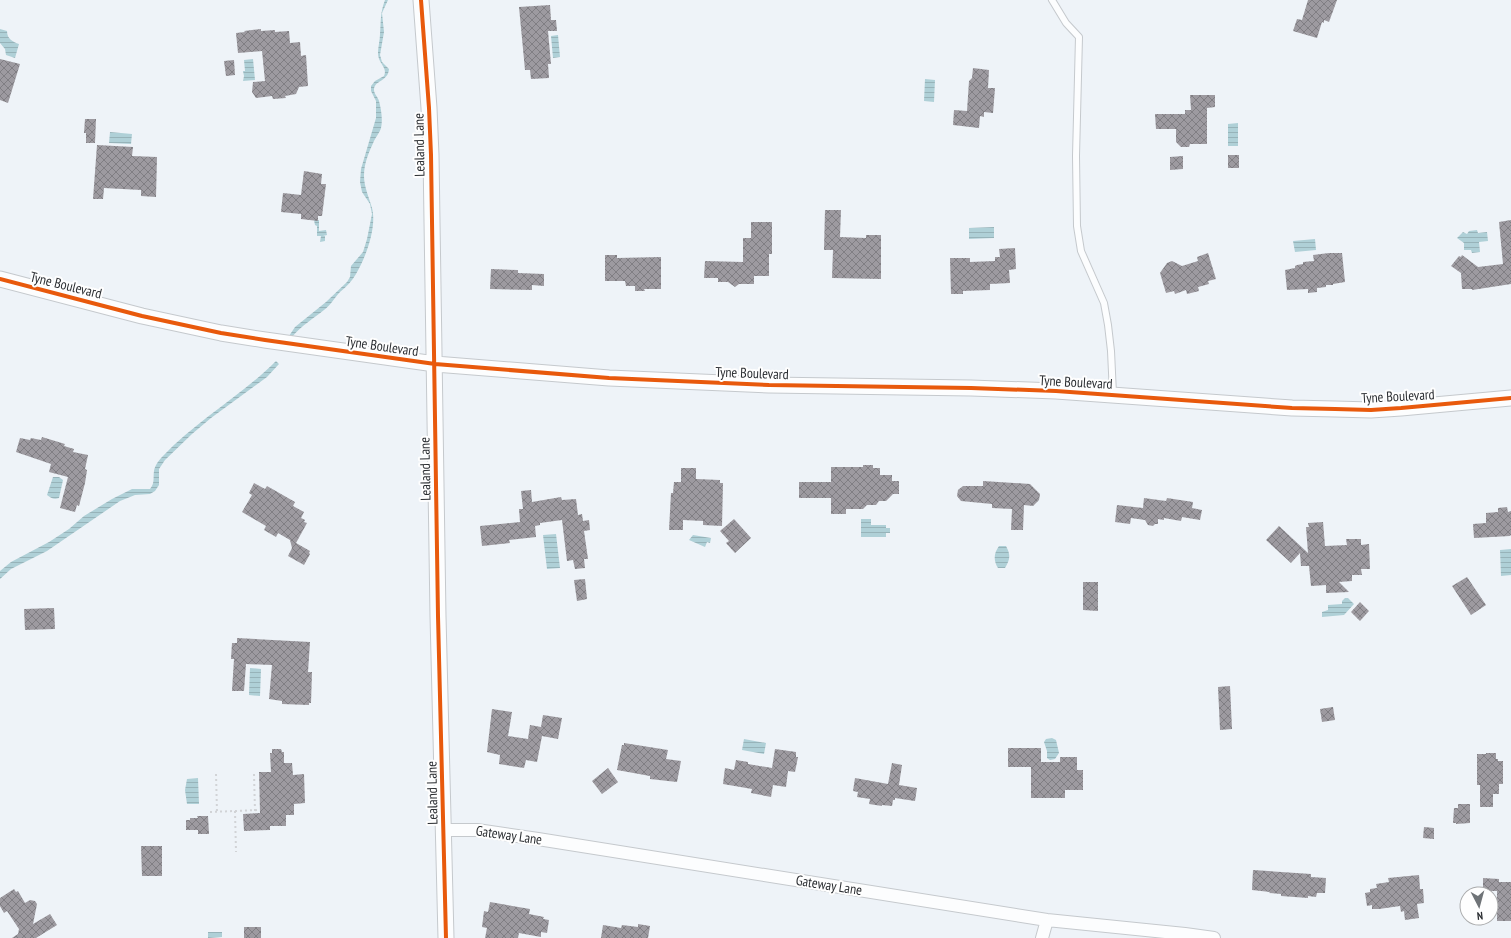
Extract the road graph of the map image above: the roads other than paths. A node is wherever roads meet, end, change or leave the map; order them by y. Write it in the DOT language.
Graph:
graph roads {
  1 [pos="421,0"];
  2 [pos="1052,0"];
  3 [pos="0,279"];
  4 [pos="435,364"];
  5 [pos="1113,394"];
  6 [pos="1511,398"];
  7 [pos="444,830"];
  8 [pos="1047,920"];
  9 [pos="446,938"];
  10 [pos="1042,938"];
  11 [pos="1214,938"];
  1 -- 4 [label="street, Lealand Lane"];
  2 -- 5 [label="lane"];
  3 -- 4 [label="street, Tyne Boulevard"];
  4 -- 5 [label="street, Tyne Boulevard"];
  4 -- 7 [label="street, Lealand Lane"];
  5 -- 6 [label="street, Tyne Boulevard"];
  7 -- 8 [label="street, Gateway Lane"];
  7 -- 9 [label="street, Lealand Lane"];
  8 -- 10 [label="street"];
  8 -- 11 [label="street, Gateway Lane"];
}
